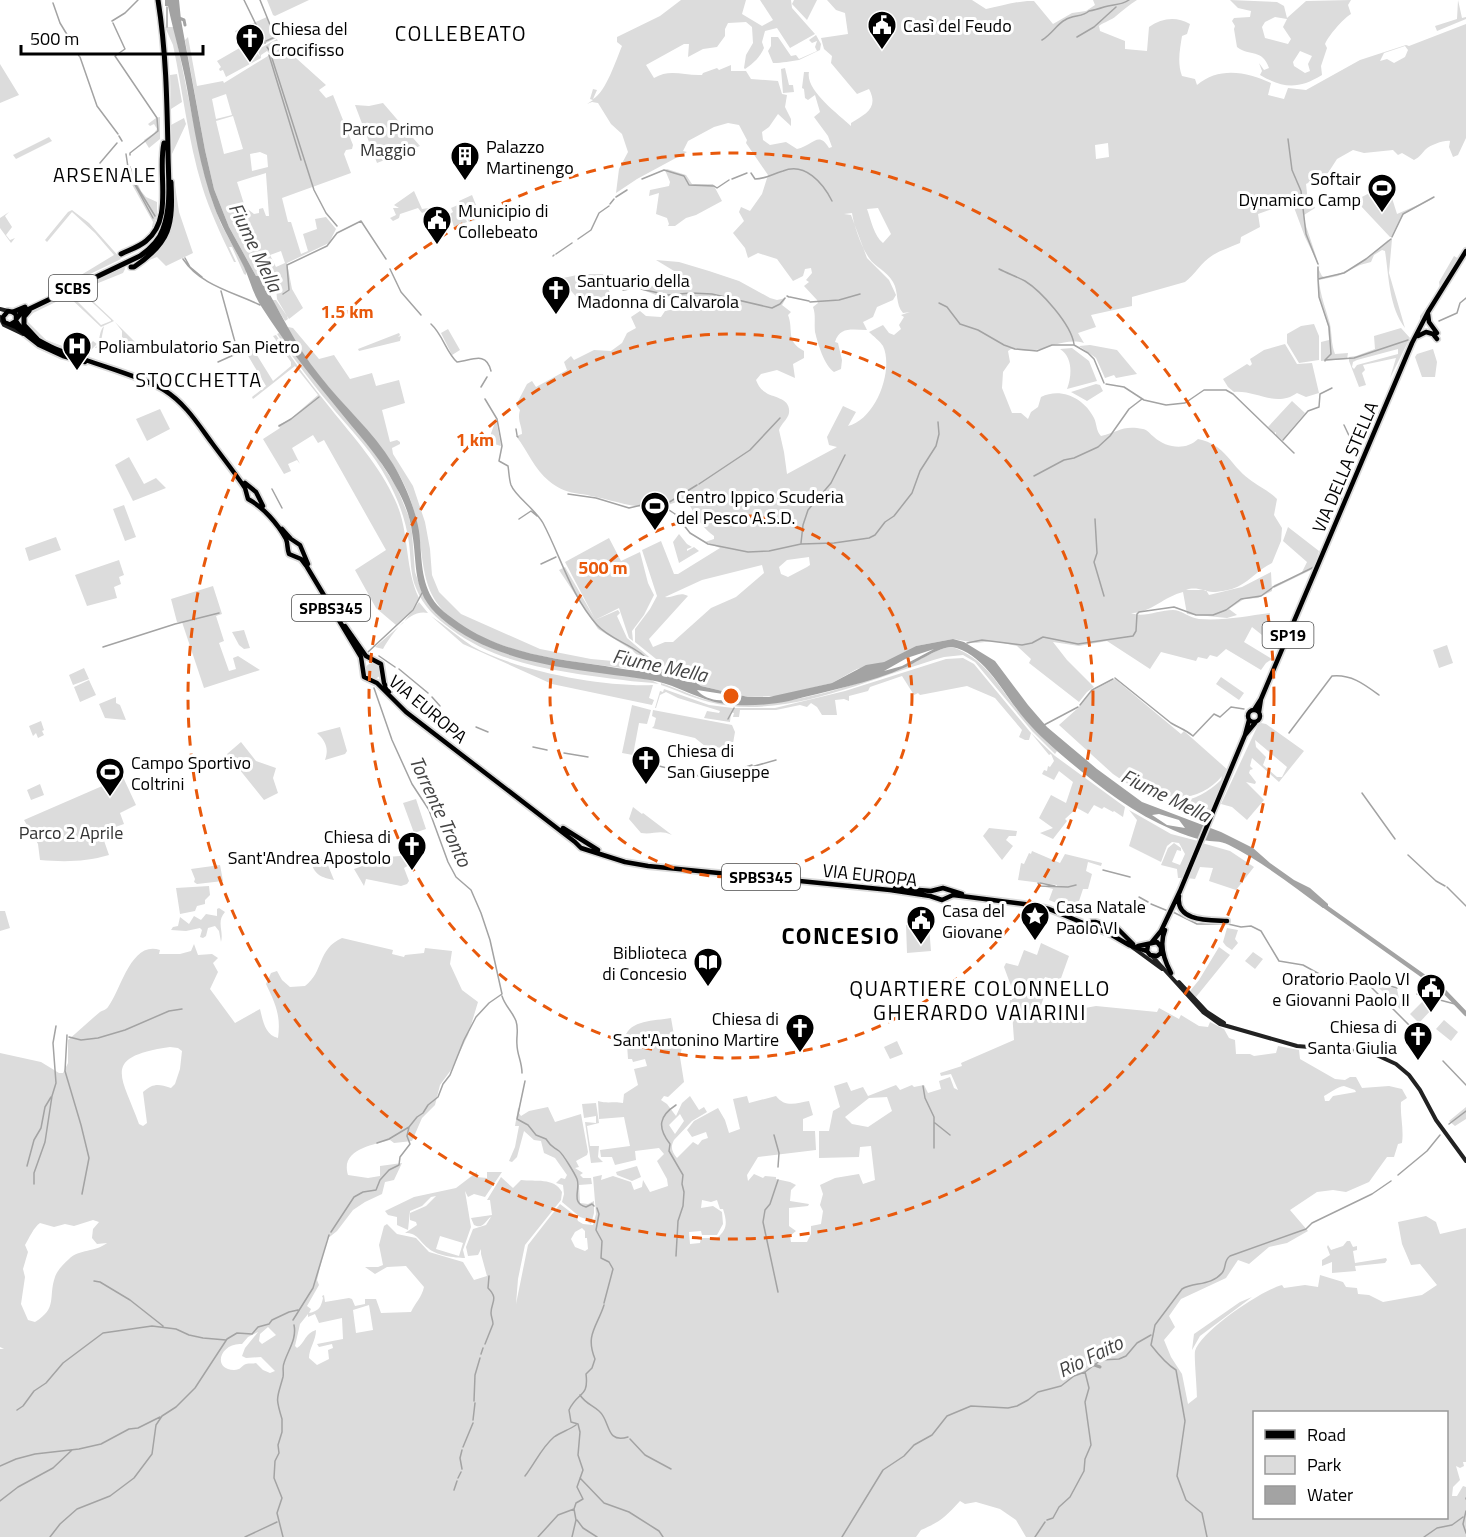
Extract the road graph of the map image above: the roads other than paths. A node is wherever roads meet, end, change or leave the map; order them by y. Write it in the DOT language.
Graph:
graph roads {
  1 [pos="156,0"];
  2 [pos="164,58"];
  3 [pos="164,143"];
  4 [pos="1466,251"];
  5 [pos="121,254"];
  6 [pos="130,262"];
  7 [pos="122,263"];
  8 [pos="54,297"];
  9 [pos="0,309"];
  10 [pos="10,312"];
  11 [pos="1428,312"];
  12 [pos="1,316"];
  13 [pos="14,321"];
  14 [pos="23,334"];
  15 [pos="37,339"];
  16 [pos="1412,343"];
  17 [pos="94,363"];
  18 [pos="202,428"];
  19 [pos="253,490"];
  20 [pos="246,495"];
  21 [pos="257,495"];
  22 [pos="251,501"];
  23 [pos="296,543"];
  24 [pos="287,548"];
  25 [pos="301,551"];
  26 [pos="296,556"];
  27 [pos="373,660"];
  28 [pos="363,667"];
  29 [pos="382,676"];
  30 [pos="374,681"];
  31 [pos="1256,711"];
  32 [pos="1252,721"];
  33 [pos="580,843"];
  34 [pos="586,846"];
  35 [pos="945,889"];
  36 [pos="1181,889"];
  37 [pos="938,891"];
  38 [pos="938,898"];
  39 [pos="947,898"];
  40 [pos="1168,917"];
  41 [pos="1227,921"];
  42 [pos="1089,922"];
  43 [pos="1130,930"];
  44 [pos="1161,931"];
  45 [pos="1124,936"];
  46 [pos="1150,943"];
  47 [pos="1131,945"];
  48 [pos="1160,945"];
  49 [pos="1147,951"];
  50 [pos="1161,953"];
  51 [pos="1152,956"];
  52 [pos="1170,974"];
  53 [pos="1466,1161"];
  1 -- 2 [label="highway, SCBS"];
  2 -- 3 [label="highway, SCBS"];
  2 -- 6 [label="highway, SCBS"];
  3 -- 5 [label="highway"];
  3 -- 6 [label="highway, SCBS"];
  4 -- 11 [label="main road, VIA DELLA STELLA / SP19"];
  6 -- 7 [label="highway, SCBS"];
  7 -- 8 [label="highway, SCBS"];
  7 -- 10 [label="highway, SCBS"];
  8 -- 13 [label="highway, SCBS"];
  8 -- 15 [label="highway, SCBS"];
  9 -- 10 [label="main road"];
  10 -- 12 [label="main road"];
  10 -- 13 [label="main road"];
  11 -- 16 [label="main road, VIA DELLA STELLA / SP19"];
  11 -- 16 [label="main road"];
  12 -- 13 [label="main road"];
  12 -- 14 [label="main road"];
  13 -- 14 [label="main road"];
  13 -- 15 [label="main road"];
  14 -- 17 [label="main road"];
  15 -- 17 [label="main road"];
  16 -- 31 [label="main road, VIA DELLA STELLA / SP19"];
  17 -- 18 [label="main road"];
  18 -- 19 [label="main road, VIA EUROPA / SPBS345"];
  18 -- 20 [label="main road, VIA EUROPA / SPBS345"];
  19 -- 20 [label="main road"];
  19 -- 21 [label="main road, VIA EUROPA / SPBS345"];
  20 -- 22 [label="main road, VIA EUROPA / SPBS345"];
  21 -- 22 [label="main road"];
  21 -- 23 [label="main road, VIA EUROPA / SPBS345"];
  22 -- 24 [label="main road, VIA EUROPA / SPBS345"];
  23 -- 24 [label="main road"];
  23 -- 25 [label="main road, VIA EUROPA / SPBS345"];
  24 -- 26 [label="main road, VIA EUROPA / SPBS345"];
  25 -- 26 [label="main road"];
  25 -- 27 [label="main road, VIA EUROPA / SPBS345"];
  26 -- 28 [label="main road, VIA EUROPA / SPBS345"];
  27 -- 28 [label="main road, VIA EUROPA"];
  27 -- 29 [label="main road, VIA EUROPA / SPBS345"];
  28 -- 30 [label="main road, VIA EUROPA / SPBS345"];
  29 -- 30 [label="main road, VIA EUROPA"];
  29 -- 33 [label="main road, VIA EUROPA / SPBS345"];
  30 -- 33 [label="main road, VIA EUROPA / SPBS345"];
  31 -- 32 [label="main road, VIA DELLA STELLA / SP19"];
  31 -- 32 [label="main road, VIA DELLA STELLA / SP19"];
  32 -- 36 [label="main road, VIA DELLA STELLA / SP19"];
  33 -- 34 [label="main road, VIA EUROPA / SPBS345"];
  34 -- 37 [label="main road, VIA EUROPA / SPBS345"];
  34 -- 38 [label="main road, VIA EUROPA / SPBS345"];
  35 -- 37 [label="main road, VIA EUROPA / SPBS345"];
  35 -- 39 [label="main road"];
  35 -- 42 [label="main road, VIA EUROPA / SPBS345"];
  36 -- 40 [label="main road, VIA DELLA STELLA / SP19"];
  36 -- 41 [label="main road"];
  37 -- 38 [label="main road, VIA EUROPA"];
  38 -- 39 [label="main road, VIA EUROPA / SPBS345"];
  39 -- 47 [label="main road, VIA EUROPA / SPBS345"];
  40 -- 44 [label="main road, VIA DELLA STELLA / SP19"];
  40 -- 52 [label="main road, SP19"];
  42 -- 45 [label="main road"];
  42 -- 47 [label="main road, VIA EUROPA / SPBS345"];
  43 -- 45 [label="main road"];
  44 -- 46 [label="main road, VIA DELLA STELLA / SP19"];
  44 -- 48 [label="main road, VIA DELLA STELLA / SP19"];
  45 -- 47 [label="main road"];
  46 -- 47 [label="main road, VIA EUROPA / SPBS345"];
  46 -- 48 [label="main road, VIA EUROPA / SPBS345"];
  46 -- 49 [label="main road"];
  47 -- 49 [label="main road, VIA EUROPA / SPBS345"];
  47 -- 52 [label="main road, SPBS345"];
  48 -- 50 [label="main road, VIA EUROPA / SPBS345"];
  49 -- 51 [label="main road, VIA EUROPA / SPBS345"];
  50 -- 51 [label="main road"];
  50 -- 52 [label="main road, VIA EUROPA / SPBS345"];
  51 -- 52 [label="main road, VIA EUROPA / SPBS345"];
  52 -- 53 [label="main road, VIA EUROPA / SPBS345"];
}
